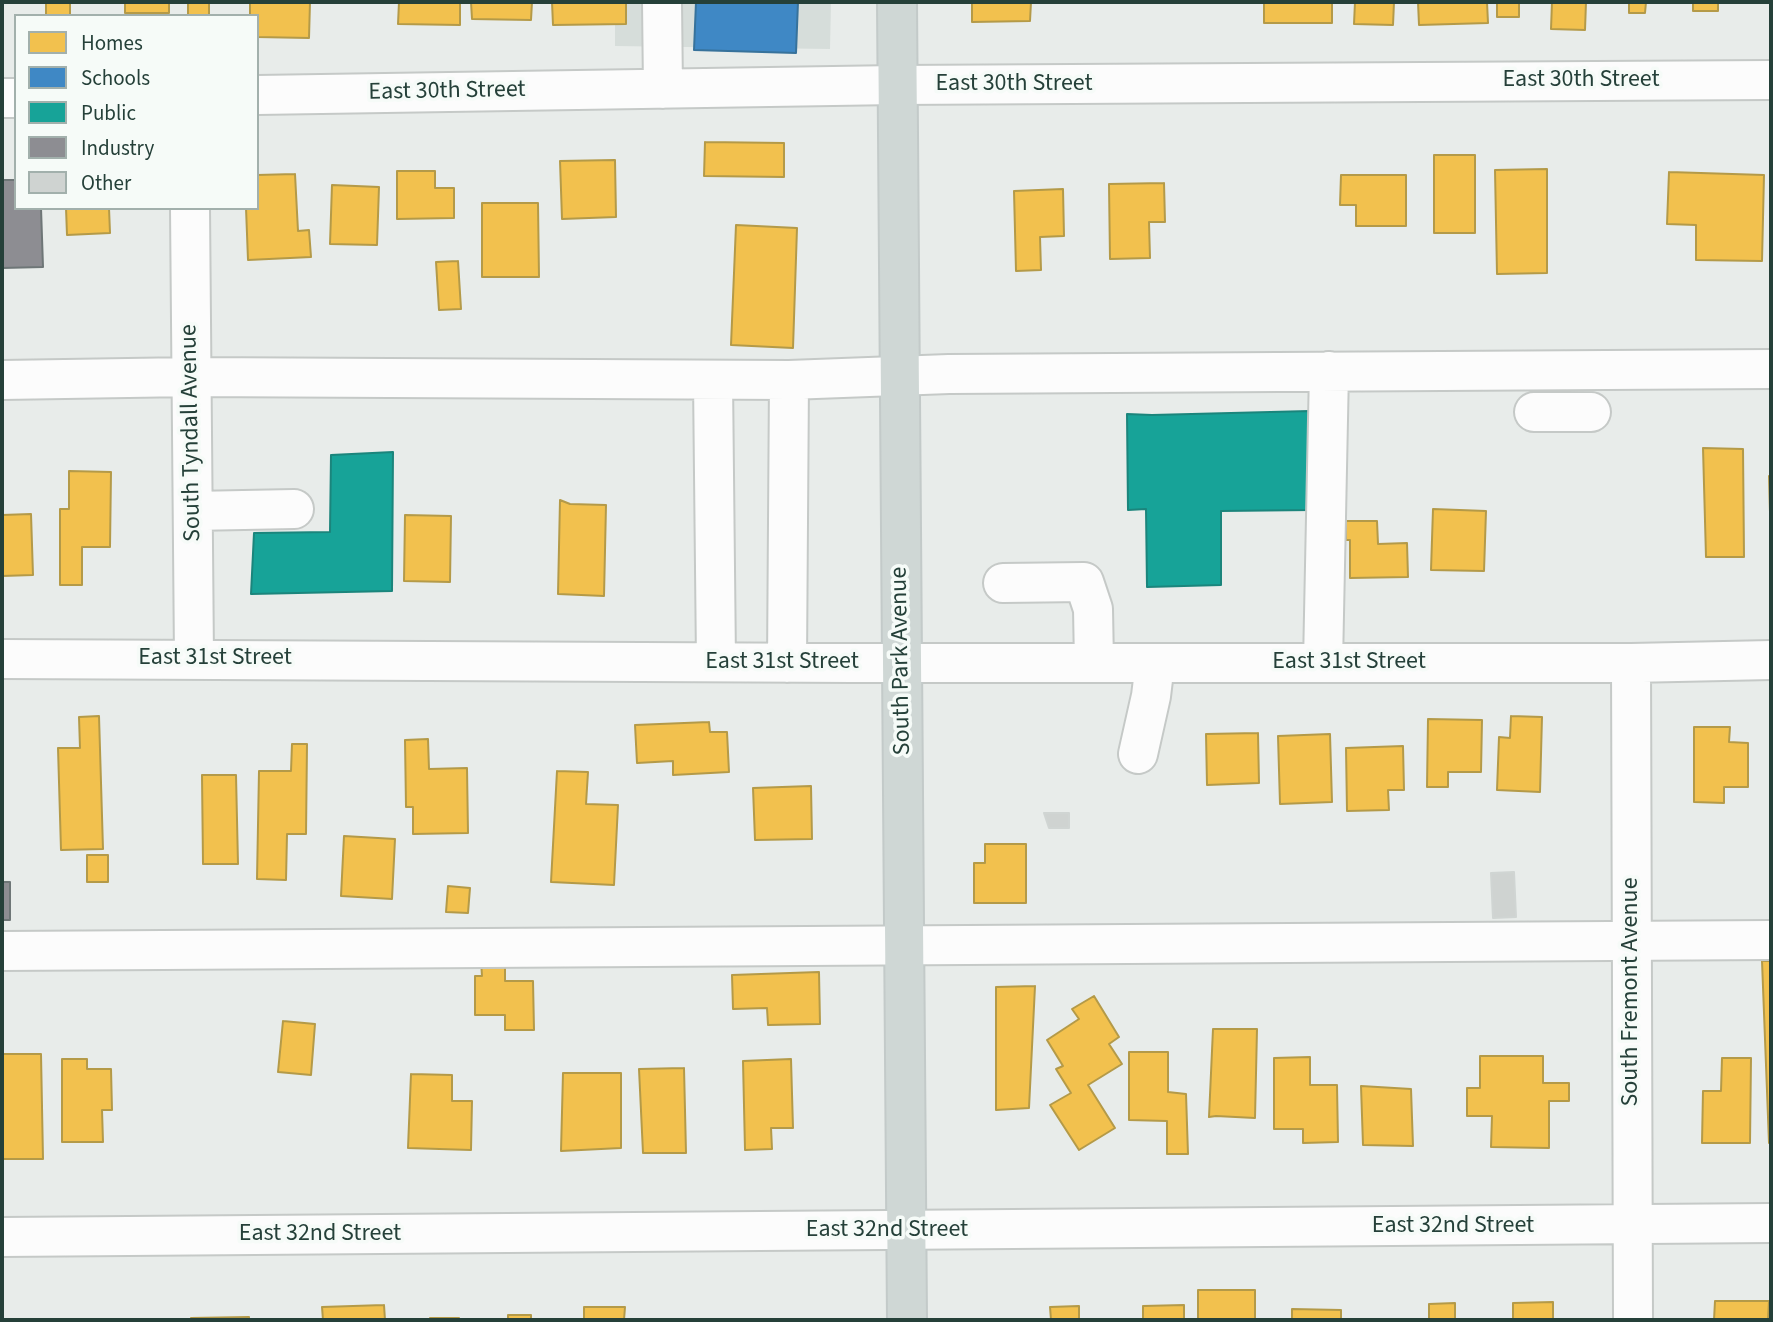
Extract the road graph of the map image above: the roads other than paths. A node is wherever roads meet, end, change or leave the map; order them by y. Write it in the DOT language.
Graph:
graph roads {
  1 [pos="662,2"];
  2 [pos="897,2"];
  3 [pos="1771,80"];
  4 [pos="897,85"];
  5 [pos="663,89"];
  6 [pos="259,95"];
  7 [pos="190,210"];
  8 [pos="1771,369"];
  9 [pos="1329,371"];
  10 [pos="900,376"];
  11 [pos="191,377"];
  12 [pos="2,380"];
  13 [pos="713,380"];
  14 [pos="789,380"];
  15 [pos="1534,412"];
  16 [pos="1591,412"];
  17 [pos="294,509"];
  18 [pos="193,511"];
  19 [pos="1003,583"];
  20 [pos="194,658"];
  21 [pos="2,659"];
  22 [pos="1771,660"];
  23 [pos="716,662"];
  24 [pos="787,663"];
  25 [pos="902,663"];
  26 [pos="1094,663"];
  27 [pos="1155,663"];
  28 [pos="1323,663"];
  29 [pos="1631,663"];
  30 [pos="1138,754"];
  31 [pos="1632,940"];
  32 [pos="1771,940"];
  33 [pos="904,945"];
  34 [pos="2,951"];
  35 [pos="1771,1223"];
  36 [pos="1633,1225"];
  37 [pos="907,1231"];
  38 [pos="2,1237"];
  39 [pos="907,1320"];
  40 [pos="1633,1320"];
  1 -- 5 [label="street"];
  2 -- 4 [label="main road, South Park Avenue"];
  3 -- 4 [label="street, East 30th Street"];
  4 -- 5 [label="street, East 30th Street"];
  4 -- 10 [label="main road, South Park Avenue"];
  5 -- 6 [label="street, East 30th Street"];
  7 -- 11 [label="street, South Tyndall Avenue"];
  8 -- 9 [label="street"];
  9 -- 10 [label="street"];
  9 -- 28 [label="street"];
  10 -- 14 [label="street"];
  10 -- 25 [label="main road, South Park Avenue"];
  11 -- 12 [label="street"];
  11 -- 13 [label="street"];
  11 -- 18 [label="street, South Tyndall Avenue"];
  13 -- 14 [label="street"];
  13 -- 23 [label="street"];
  14 -- 24 [label="street"];
  15 -- 16 [label="street"];
  17 -- 18 [label="street"];
  18 -- 20 [label="street, South Tyndall Avenue"];
  19 -- 26 [label="street"];
  20 -- 21 [label="street, East 31st Street"];
  20 -- 23 [label="street, East 31st Street"];
  22 -- 29 [label="street, East 31st Street"];
  23 -- 24 [label="street, East 31st Street"];
  24 -- 25 [label="street, East 31st Street"];
  25 -- 26 [label="street, East 31st Street"];
  25 -- 33 [label="main road, South Park Avenue"];
  26 -- 27 [label="street, East 31st Street"];
  27 -- 28 [label="street, East 31st Street"];
  27 -- 30 [label="street"];
  28 -- 29 [label="street, East 31st Street"];
  29 -- 31 [label="street, South Fremont Avenue"];
  31 -- 32 [label="street"];
  31 -- 33 [label="street"];
  31 -- 36 [label="street, South Fremont Avenue"];
  33 -- 34 [label="street"];
  33 -- 37 [label="main road, South Park Avenue"];
  35 -- 36 [label="street, East 32nd Street"];
  36 -- 37 [label="street, East 32nd Street"];
  36 -- 40 [label="street, South Fremont Avenue"];
  37 -- 38 [label="street, East 32nd Street"];
  37 -- 39 [label="main road, South Park Avenue"];
}
